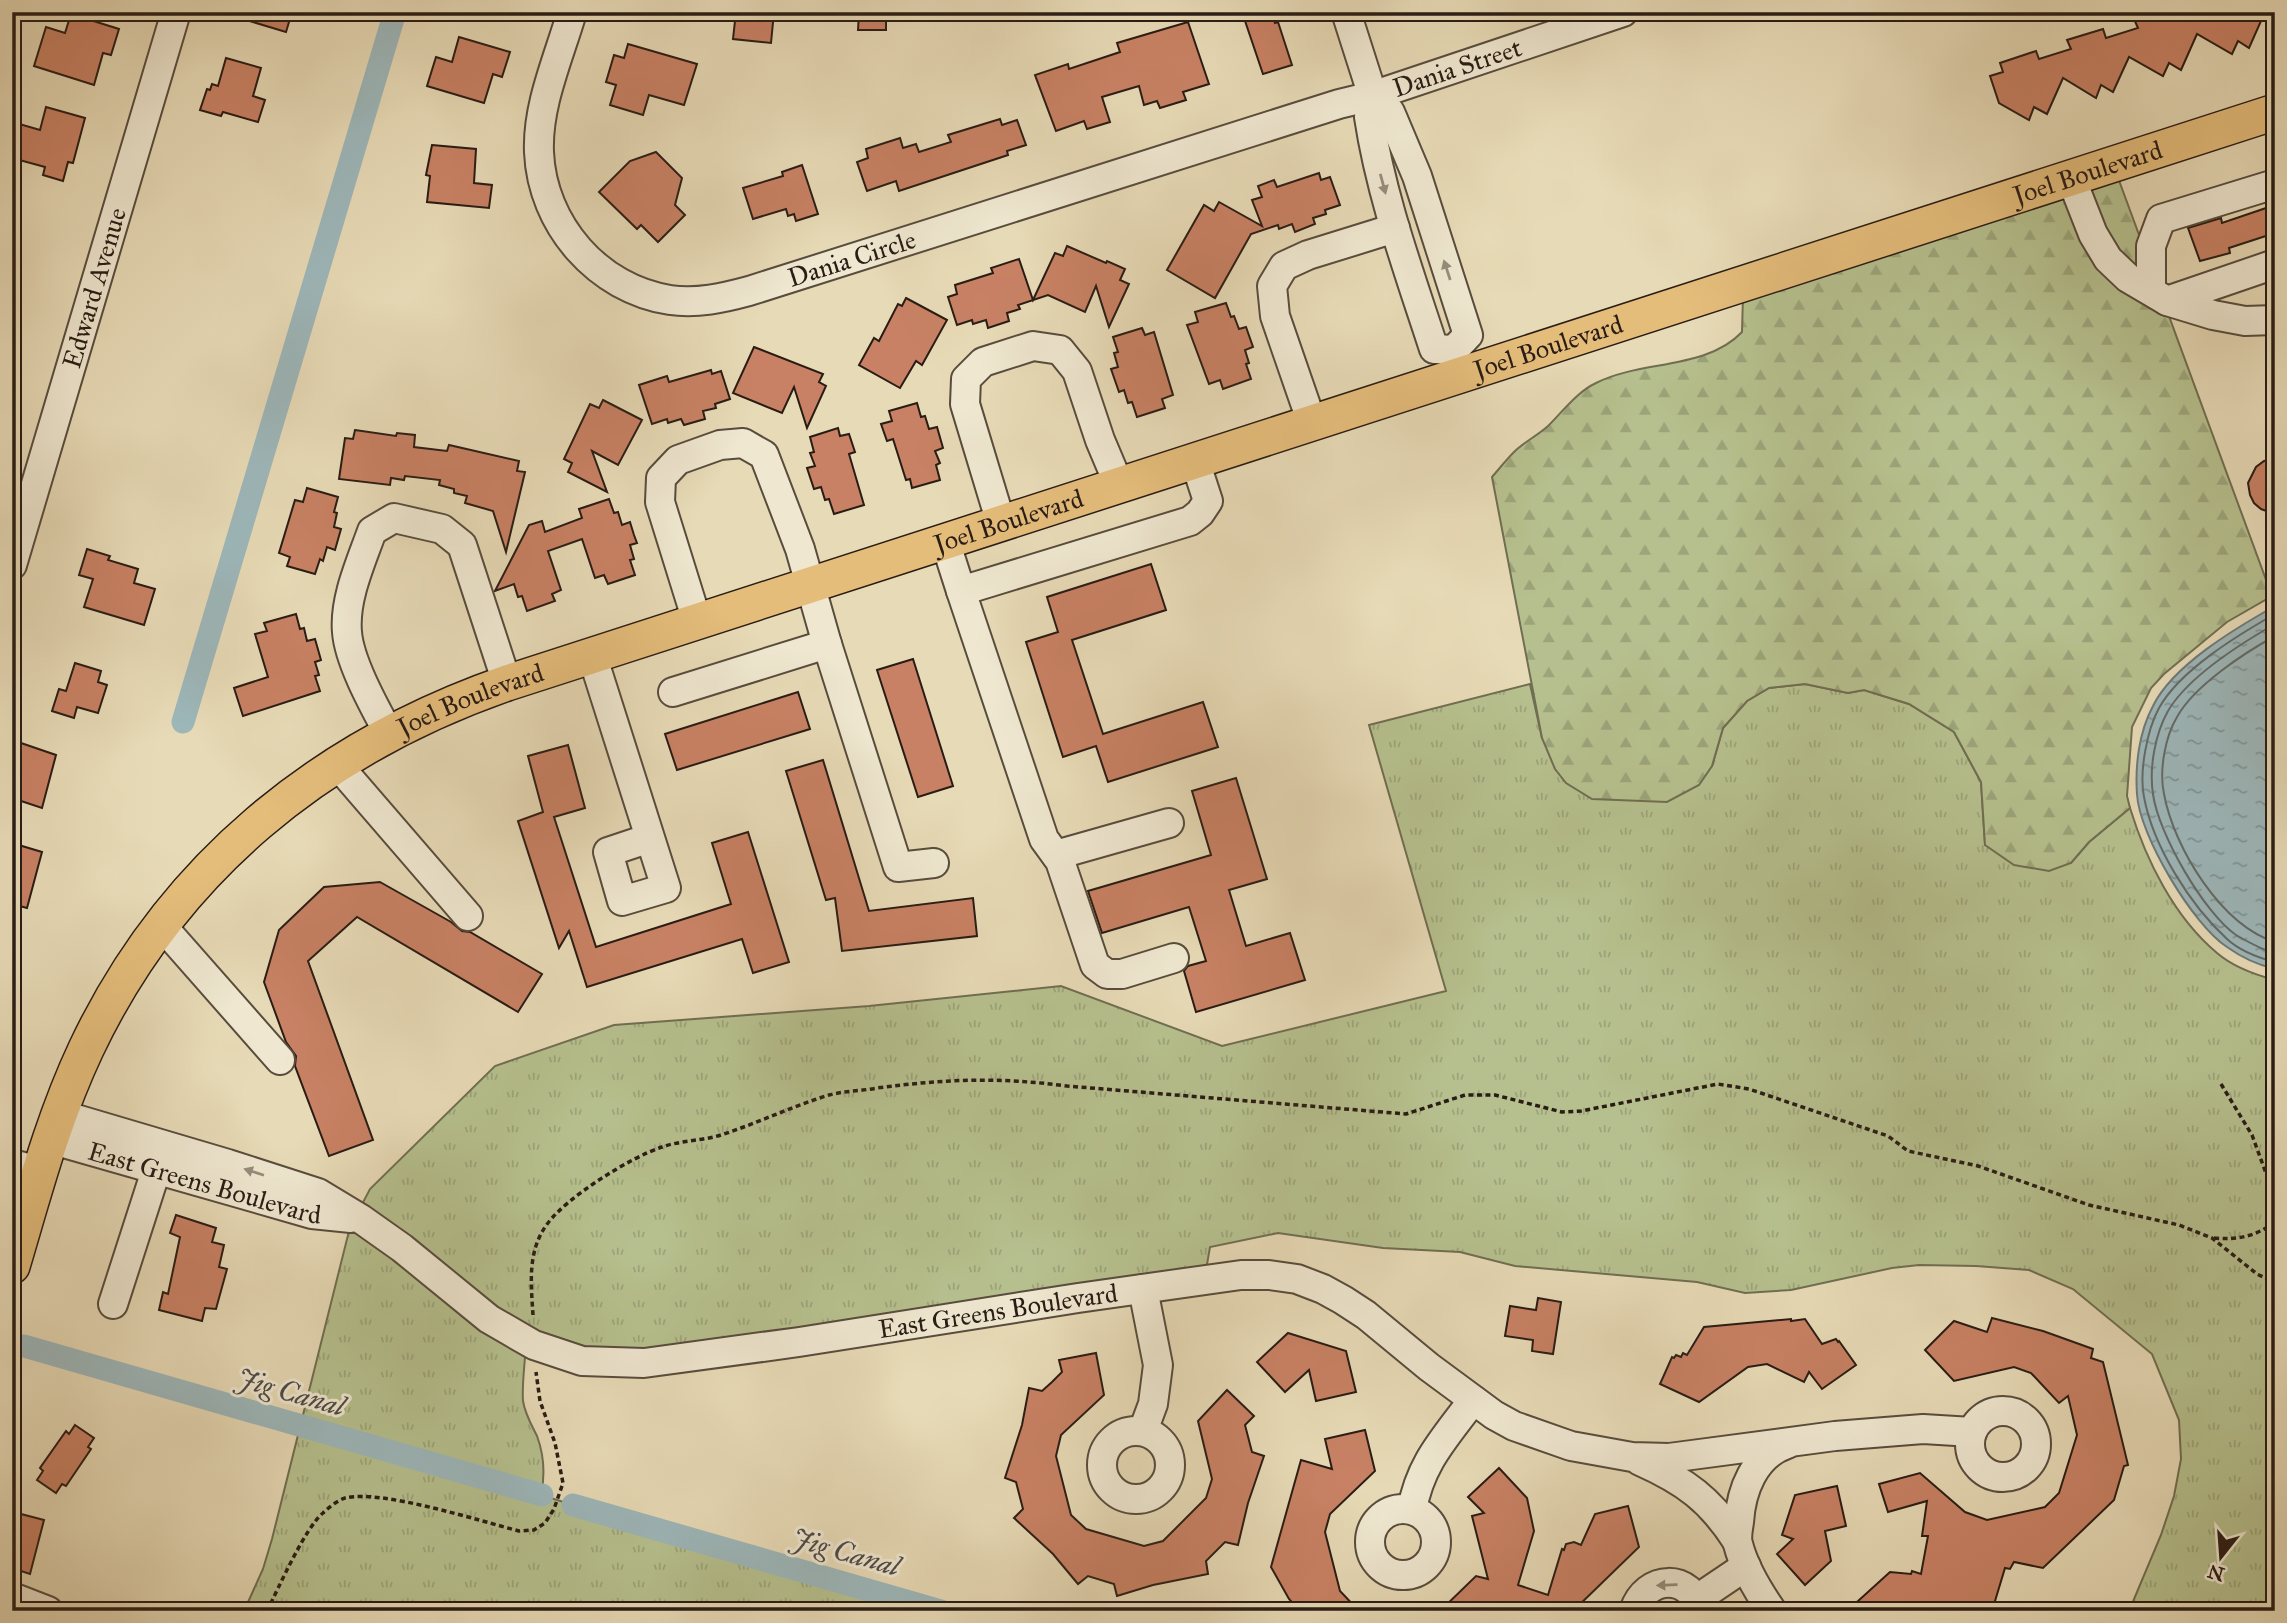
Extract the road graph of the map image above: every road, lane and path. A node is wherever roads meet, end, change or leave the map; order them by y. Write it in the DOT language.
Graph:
graph roads {
  1 [pos="176,12"];
  2 [pos="572,12"];
  3 [pos="1346,12"];
  4 [pos="1623,12"];
  5 [pos="1375,102"];
  6 [pos="2275,112"];
  7 [pos="2071,178"];
  8 [pos="2273,190"];
  9 [pos="1395,228"];
  10 [pos="2275,264"];
  11 [pos="2159,295"];
  12 [pos="2275,320"];
  13 [pos="1457,362"];
  14 [pos="1312,423"];
  15 [pos="1195,461"];
  16 [pos="1119,485"];
  17 [pos="1001,523"];
  18 [pos="945,541"];
  19 [pos="12,565"];
  20 [pos="809,585"];
  21 [pos="961,591"];
  22 [pos="697,621"];
  23 [pos="827,644"];
  24 [pos="592,655"];
  25 [pos="507,683"];
  26 [pos="673,692"];
  27 [pos="388,733"];
  28 [pos="337,763"];
  29 [pos="1169,823"];
  30 [pos="650,838"];
  31 [pos="1056,855"];
  32 [pos="934,863"];
  33 [pos="468,916"];
  34 [pos="162,926"];
  35 [pos="1174,958"];
  36 [pos="280,1060"];
  37 [pos="2221,1084"];
  38 [pos="40,1147"];
  39 [pos="160,1158"];
  40 [pos="2274,1223"];
  41 [pos="2211,1238"];
  42 [pos="2275,1262"];
  43 [pos="12,1266"];
  44 [pos="2275,1283"];
  45 [pos="1143,1289"];
  46 [pos="113,1304"];
  47 [pos="534,1345"];
  48 [pos="1473,1400"];
  49 [pos="1143,1431"];
  50 [pos="1972,1432"];
  51 [pos="1800,1440"];
  52 [pos="1632,1457"];
  53 [pos="1412,1510"];
  54 [pos="1741,1553"];
  55 [pos="12,1597"];
  56 [pos="1699,1605"];
  57 [pos="48,1611"];
  58 [pos="267,1611"];
  59 [pos="1634,1611"];
  60 [pos="1772,1611"];
  1 -- 19 [label="street, Edward Avenue"];
  2 -- 5 [label="street, Dania Circle"];
  3 -- 5 [label="street"];
  4 -- 5 [label="street, Dania Street"];
  5 -- 9 [label="street, one-way"];
  13 -- 5 [label="street, one-way"];
  6 -- 7 [label="main road, Joel Boulevard"];
  7 -- 11 [label="street"];
  7 -- 13 [label="main road, Joel Boulevard"];
  8 -- 11 [label="street"];
  9 -- 13 [label="street"];
  9 -- 14 [label="street"];
  10 -- 11 [label="street"];
  11 -- 12 [label="street"];
  13 -- 14 [label="main road, Joel Boulevard"];
  14 -- 15 [label="main road, Joel Boulevard"];
  15 -- 16 [label="main road, Joel Boulevard"];
  15 -- 21 [label="street"];
  16 -- 17 [label="main road, Joel Boulevard"];
  16 -- 17 [label="street"];
  17 -- 18 [label="main road, Joel Boulevard"];
  18 -- 20 [label="main road, Joel Boulevard"];
  18 -- 21 [label="street"];
  20 -- 22 [label="main road, Joel Boulevard"];
  20 -- 22 [label="street"];
  20 -- 23 [label="street"];
  21 -- 31 [label="street"];
  22 -- 24 [label="main road, Joel Boulevard"];
  23 -- 26 [label="street"];
  23 -- 32 [label="street"];
  24 -- 25 [label="main road, Joel Boulevard"];
  24 -- 30 [label="street"];
  25 -- 27 [label="main road, Joel Boulevard"];
  25 -- 27 [label="street"];
  27 -- 28 [label="main road, Joel Boulevard"];
  28 -- 33 [label="street"];
  28 -- 34 [label="main road, Joel Boulevard"];
  29 -- 31 [label="street"];
  31 -- 35 [label="street"];
  34 -- 36 [label="street"];
  34 -- 38 [label="main road, Joel Boulevard"];
  37 -- 40 [label="path"];
  38 -- 39 [label="street, East Greens Boulevard"];
  38 -- 43 [label="main road, Joel Boulevard"];
  39 -- 46 [label="street"];
  39 -- 47 [label="street, East Greens Boulevard"];
  40 -- 41 [label="path"];
  40 -- 42 [label="path"];
  41 -- 44 [label="path"];
  41 -- 47 [label="path"];
  45 -- 47 [label="street, East Greens Boulevard"];
  45 -- 48 [label="street, East Greens Boulevard"];
  45 -- 49 [label="street"];
  47 -- 58 [label="path"];
  48 -- 52 [label="street, East Greens Boulevard"];
  48 -- 53 [label="street"];
  50 -- 51 [label="street, East Greens Boulevard"];
  51 -- 52 [label="street, East Greens Boulevard"];
  51 -- 54 [label="street"];
  52 -- 54 [label="street, East Greens Boulevard"];
  54 -- 56 [label="street"];
  54 -- 60 [label="street, East Greens Boulevard"];
  55 -- 57 [label="street"];
  56 -- 59 [label="street, one-way"];
}
